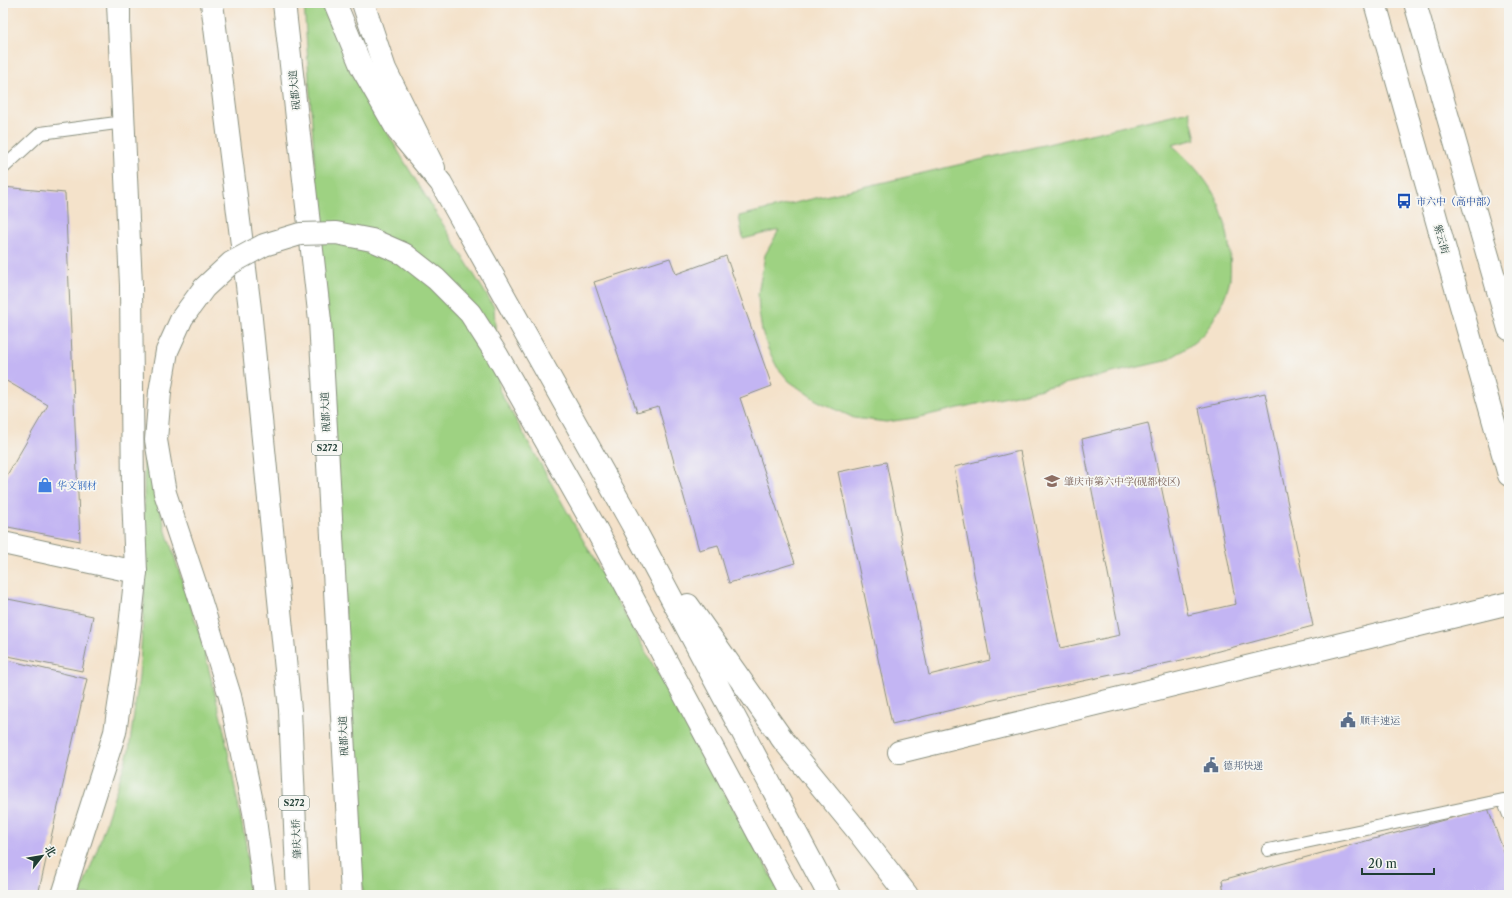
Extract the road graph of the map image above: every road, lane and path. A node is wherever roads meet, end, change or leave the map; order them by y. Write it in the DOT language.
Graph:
graph roads {
  1 [pos="212,3"];
  2 [pos="284,3"];
  3 [pos="335,3"];
  4 [pos="363,3"];
  5 [pos="1375,3"];
  6 [pos="1415,3"];
  7 [pos="119,8"];
  8 [pos="124,122"];
  9 [pos="3,168"];
  10 [pos="441,183"];
  11 [pos="1509,328"];
  12 [pos="1509,474"];
  13 [pos="632,524"];
  14 [pos="3,543"];
  15 [pos="136,572"];
  16 [pos="1509,603"];
  17 [pos="899,752"];
  18 [pos="1509,815"];
  19 [pos="1268,850"];
  20 [pos="63,895"];
  21 [pos="265,895"];
  22 [pos="298,895"];
  23 [pos="352,895"];
  24 [pos="791,895"];
  25 [pos="829,895"];
  26 [pos="907,895"];
  1 -- 22 [label="main road, 肇庆大桥 / S272"];
  2 -- 23 [label="main road, 砚都大道 / S272"];
  3 -- 10 [label="main road"];
  4 -- 10 [label="main road"];
  5 -- 12 [label="main road, 紫云街"];
  6 -- 11 [label="main road"];
  7 -- 8 [label="main road"];
  8 -- 9 [label="lane"];
  8 -- 15 [label="main road"];
  10 -- 13 [label="main road"];
  13 -- 25 [label="main road"];
  13 -- 26 [label="main road"];
  14 -- 15 [label="main road"];
  15 -- 20 [label="main road"];
  16 -- 17 [label="main road"];
  18 -- 19 [label="lane"];
  21 -- 24 [label="main road, bridge"];
}
